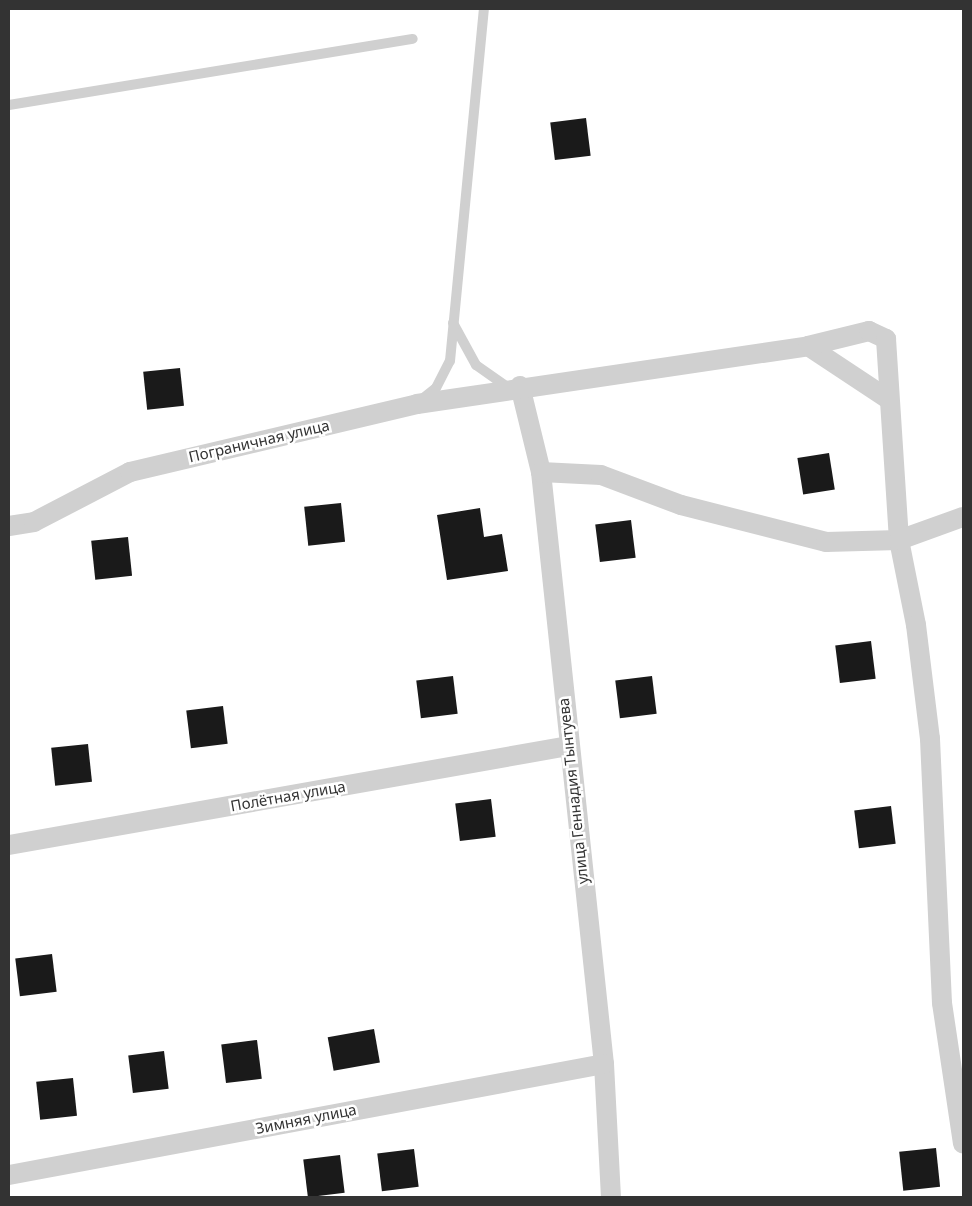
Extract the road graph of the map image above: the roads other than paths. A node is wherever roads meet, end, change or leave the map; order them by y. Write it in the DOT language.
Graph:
graph roads {
  1 [pos="484,9"];
  2 [pos="413,40"];
  3 [pos="9,105"];
  4 [pos="453,322"];
  5 [pos="808,346"];
  6 [pos="515,388"];
  7 [pos="888,399"];
  8 [pos="417,404"];
  9 [pos="541,472"];
  10 [pos="963,517"];
  11 [pos="9,526"];
  12 [pos="899,540"];
  13 [pos="568,746"];
  14 [pos="9,845"];
  15 [pos="604,1064"];
  16 [pos="963,1143"];
  17 [pos="9,1175"];
  18 [pos="611,1197"];
  1 -- 4 [label="lane"];
  2 -- 3 [label="lane"];
  4 -- 6 [label="lane"];
  4 -- 8 [label="lane"];
  5 -- 6 [label="street, Пограничная улица"];
  5 -- 7 [label="street"];
  5 -- 7 [label="street, Пограничная улица"];
  6 -- 8 [label="street, Пограничная улица"];
  6 -- 9 [label="street, улица Геннадия Тынтуева"];
  7 -- 12 [label="street"];
  8 -- 11 [label="street, Пограничная улица"];
  9 -- 12 [label="street"];
  9 -- 13 [label="street, улица Геннадия Тынтуева"];
  10 -- 12 [label="street"];
  12 -- 16 [label="street"];
  13 -- 14 [label="street, Полётная улица"];
  13 -- 15 [label="street, улица Геннадия Тынтуева"];
  15 -- 17 [label="street, Зимняя улица"];
  15 -- 18 [label="street, улица Геннадия Тынтуева"];
}
